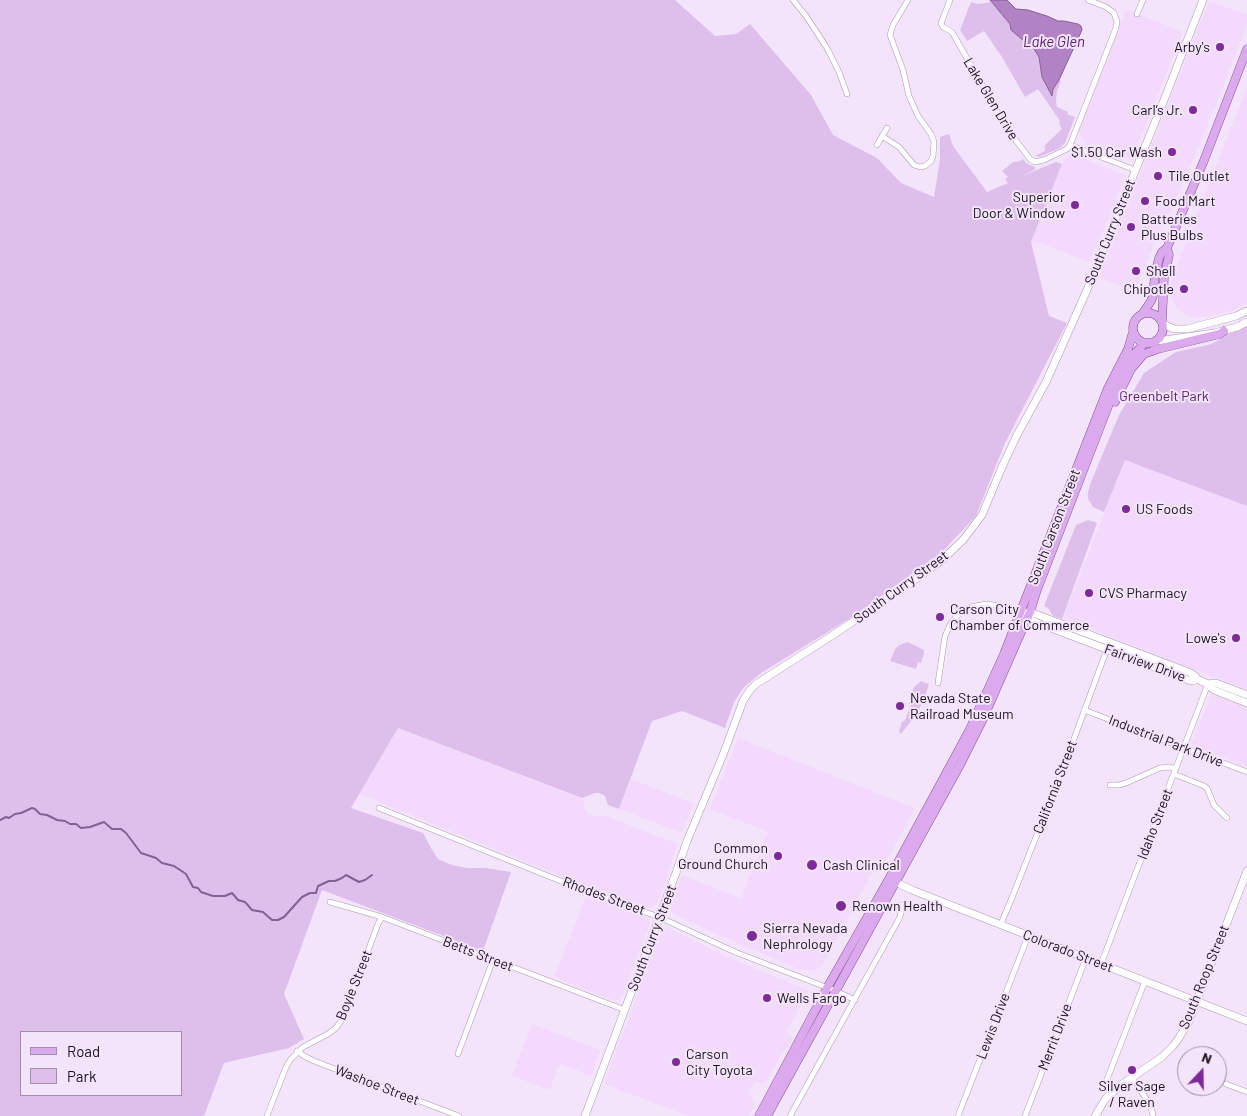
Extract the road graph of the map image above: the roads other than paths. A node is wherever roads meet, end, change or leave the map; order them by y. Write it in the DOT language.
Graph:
graph roads {
  1 [pos="793,0"];
  2 [pos="908,0"];
  3 [pos="950,0"];
  4 [pos="1088,0"];
  5 [pos="1143,0"];
  6 [pos="1203,0"];
  7 [pos="1137,14"];
  8 [pos="1247,49"];
  9 [pos="846,94"];
  10 [pos="887,128"];
  11 [pos="882,136"];
  12 [pos="877,145"];
  13 [pos="1070,145"];
  14 [pos="1135,170"];
  15 [pos="1167,248"];
  16 [pos="1159,258"];
  17 [pos="1163,291"];
  18 [pos="1247,311"];
  19 [pos="1143,313"];
  20 [pos="1247,322"];
  21 [pos="1163,323"];
  22 [pos="1224,330"];
  23 [pos="1134,332"];
  24 [pos="1157,341"];
  25 [pos="1145,343"];
  26 [pos="1101,426"];
  27 [pos="1067,504"];
  28 [pos="1020,613"];
  29 [pos="1029,616"];
  30 [pos="1107,649"];
  31 [pos="1197,679"];
  32 [pos="938,683"];
  33 [pos="1208,684"];
  34 [pos="1247,695"];
  35 [pos="1247,703"];
  36 [pos="1084,710"];
  37 [pos="1184,748"];
  38 [pos="1175,772"];
  39 [pos="1247,772"];
  40 [pos="1110,785"];
  41 [pos="379,808"];
  42 [pos="1227,818"];
  43 [pos="1247,870"];
  44 [pos="892,880"];
  45 [pos="330,902"];
  46 [pos="902,905"];
  47 [pos="382,917"];
  48 [pos="659,917"];
  49 [pos="1001,924"];
  50 [pos="1028,936"];
  51 [pos="1086,958"];
  52 [pos="493,960"];
  53 [pos="1101,964"];
  54 [pos="1145,981"];
  55 [pos="827,988"];
  56 [pos="836,991"];
  57 [pos="854,1000"];
  58 [pos="1197,1001"];
  59 [pos="625,1010"];
  60 [pos="1247,1021"];
  61 [pos="297,1051"];
  62 [pos="458,1054"];
  63 [pos="1132,1077"];
  64 [pos="1106,1082"];
  65 [pos="1227,1084"];
  66 [pos="1247,1092"];
  67 [pos="1096,1113"];
  68 [pos="1153,1114"];
  69 [pos="267,1116"];
  70 [pos="459,1116"];
  71 [pos="585,1116"];
  72 [pos="758,1116"];
  73 [pos="767,1116"];
  74 [pos="790,1116"];
  75 [pos="958,1116"];
  76 [pos="1025,1116"];
  1 -- 9 [label="street"];
  2 -- 11 [label="street"];
  3 -- 13 [label="street, Lake Glen Drive"];
  4 -- 13 [label="street"];
  5 -- 7 [label="street"];
  6 -- 14 [label="street, South Curry Street"];
  8 -- 15 [label="main road"];
  10 -- 11 [label="street"];
  11 -- 12 [label="street"];
  13 -- 14 [label="street"];
  14 -- 48 [label="street, South Curry Street"];
  15 -- 16 [label="main road"];
  15 -- 17 [label="main road"];
  16 -- 17 [label="main road"];
  16 -- 19 [label="main road"];
  17 -- 21 [label="main road"];
  18 -- 21 [label="street"];
  19 -- 21 [label="main road"];
  19 -- 23 [label="main road"];
  20 -- 22 [label="street"];
  21 -- 24 [label="main road"];
  22 -- 24 [label="street"];
  22 -- 26 [label="main road"];
  23 -- 25 [label="main road"];
  23 -- 27 [label="main road, South Carson Street"];
  24 -- 25 [label="main road"];
  25 -- 26 [label="main road, South Carson Street"];
  26 -- 27 [label="main road, South Carson Street"];
  27 -- 28 [label="main road, South Carson Street"];
  27 -- 29 [label="main road, South Carson Street"];
  28 -- 29 [label="street, Fairview Drive"];
  28 -- 32 [label="street"];
  28 -- 44 [label="main road, South Carson Street"];
  29 -- 30 [label="street, Fairview Drive"];
  29 -- 31 [label="street, Fairview Drive"];
  29 -- 44 [label="main road, South Carson Street"];
  30 -- 31 [label="street, Fairview Drive"];
  30 -- 36 [label="street, California Street"];
  31 -- 33 [label="street, Fairview Drive"];
  33 -- 34 [label="street, Fairview Drive"];
  33 -- 35 [label="street, Fairview Drive"];
  33 -- 37 [label="street, Idaho Street"];
  36 -- 37 [label="street, Industrial Park Drive"];
  36 -- 49 [label="street, California Street"];
  37 -- 38 [label="street, Idaho Street"];
  37 -- 39 [label="street, Industrial Park Drive"];
  38 -- 40 [label="street"];
  38 -- 42 [label="street"];
  38 -- 53 [label="street, Idaho Street"];
  41 -- 48 [label="street, Rhodes Street"];
  43 -- 58 [label="street, South Roop Street"];
  44 -- 49 [label="street, Colorado Street"];
  44 -- 55 [label="main road, South Carson Street"];
  44 -- 56 [label="main road, South Carson Street"];
  45 -- 47 [label="street, Betts Street"];
  46 -- 57 [label="street"];
  47 -- 52 [label="street, Betts Street"];
  47 -- 61 [label="street, Boyle Street"];
  48 -- 55 [label="street, Rhodes Street"];
  48 -- 59 [label="street, South Curry Street"];
  49 -- 50 [label="street, Colorado Street"];
  50 -- 51 [label="street, Colorado Street"];
  50 -- 75 [label="street, Lewis Drive"];
  51 -- 53 [label="street, Colorado Street"];
  51 -- 76 [label="street, Merrit Drive"];
  52 -- 59 [label="street, Betts Street"];
  52 -- 62 [label="street"];
  53 -- 54 [label="street, Colorado Street"];
  54 -- 58 [label="street, Colorado Street"];
  54 -- 64 [label="street"];
  55 -- 56 [label="street, Rhodes Street"];
  55 -- 72 [label="main road, South Carson Street"];
  56 -- 57 [label="street, Rhodes Street"];
  56 -- 73 [label="main road, South Carson Street"];
  57 -- 74 [label="street"];
  58 -- 60 [label="street, Colorado Street"];
  58 -- 63 [label="street, South Roop Street"];
  59 -- 71 [label="street, South Curry Street"];
  61 -- 69 [label="street, Boyle Street"];
  61 -- 70 [label="street, Washoe Street"];
  63 -- 67 [label="street, South Roop Street"];
  63 -- 68 [label="street"];
  65 -- 66 [label="street"];
}
